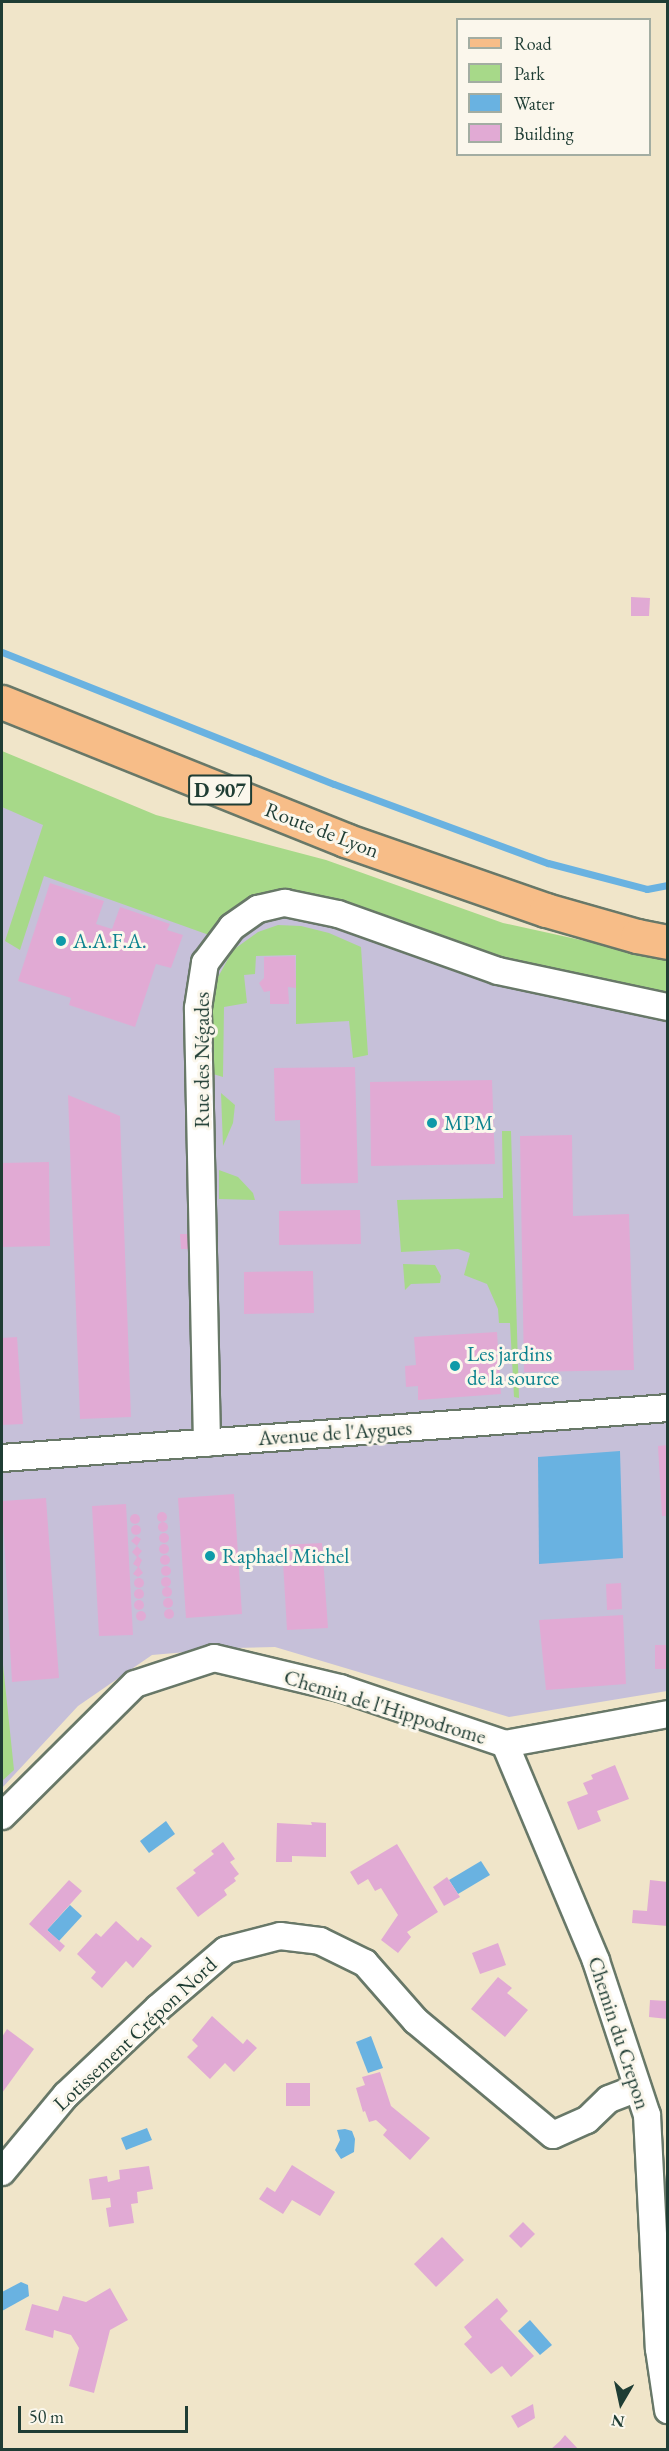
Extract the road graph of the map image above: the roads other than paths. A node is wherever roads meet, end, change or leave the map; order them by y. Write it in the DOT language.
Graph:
graph roads {
  1 [pos="2,702"];
  2 [pos="546,910"];
  3 [pos="668,924"];
  4 [pos="668,942"];
  5 [pos="668,1007"];
  6 [pos="668,1408"];
  7 [pos="207,1443"];
  8 [pos="2,1458"];
  9 [pos="668,1714"];
  10 [pos="505,1744"];
  11 [pos="2,1816"];
  12 [pos="637,2088"];
  13 [pos="2,2172"];
  14 [pos="664,2350"];
  15 [pos="668,2410"];
  1 -- 2 [label="main road, Route de Lyon / D 907"];
  2 -- 3 [label="main road, Route de Lyon / D 907"];
  2 -- 4 [label="main road, Route de Lyon / D 907"];
  5 -- 7 [label="street, Rue des Négades"];
  6 -- 7 [label="street, Avenue de l'Aygues"];
  7 -- 8 [label="street, Avenue de l'Aygues"];
  9 -- 10 [label="street"];
  10 -- 11 [label="street, Chemin de l'Hippodrome"];
  10 -- 12 [label="street, Chemin du Crepon"];
  12 -- 13 [label="street, Lotissement Crépon Nord"];
  12 -- 14 [label="street, Chemin du Crepon"];
  14 -- 15 [label="street, Chemin du Crepon"];
}
